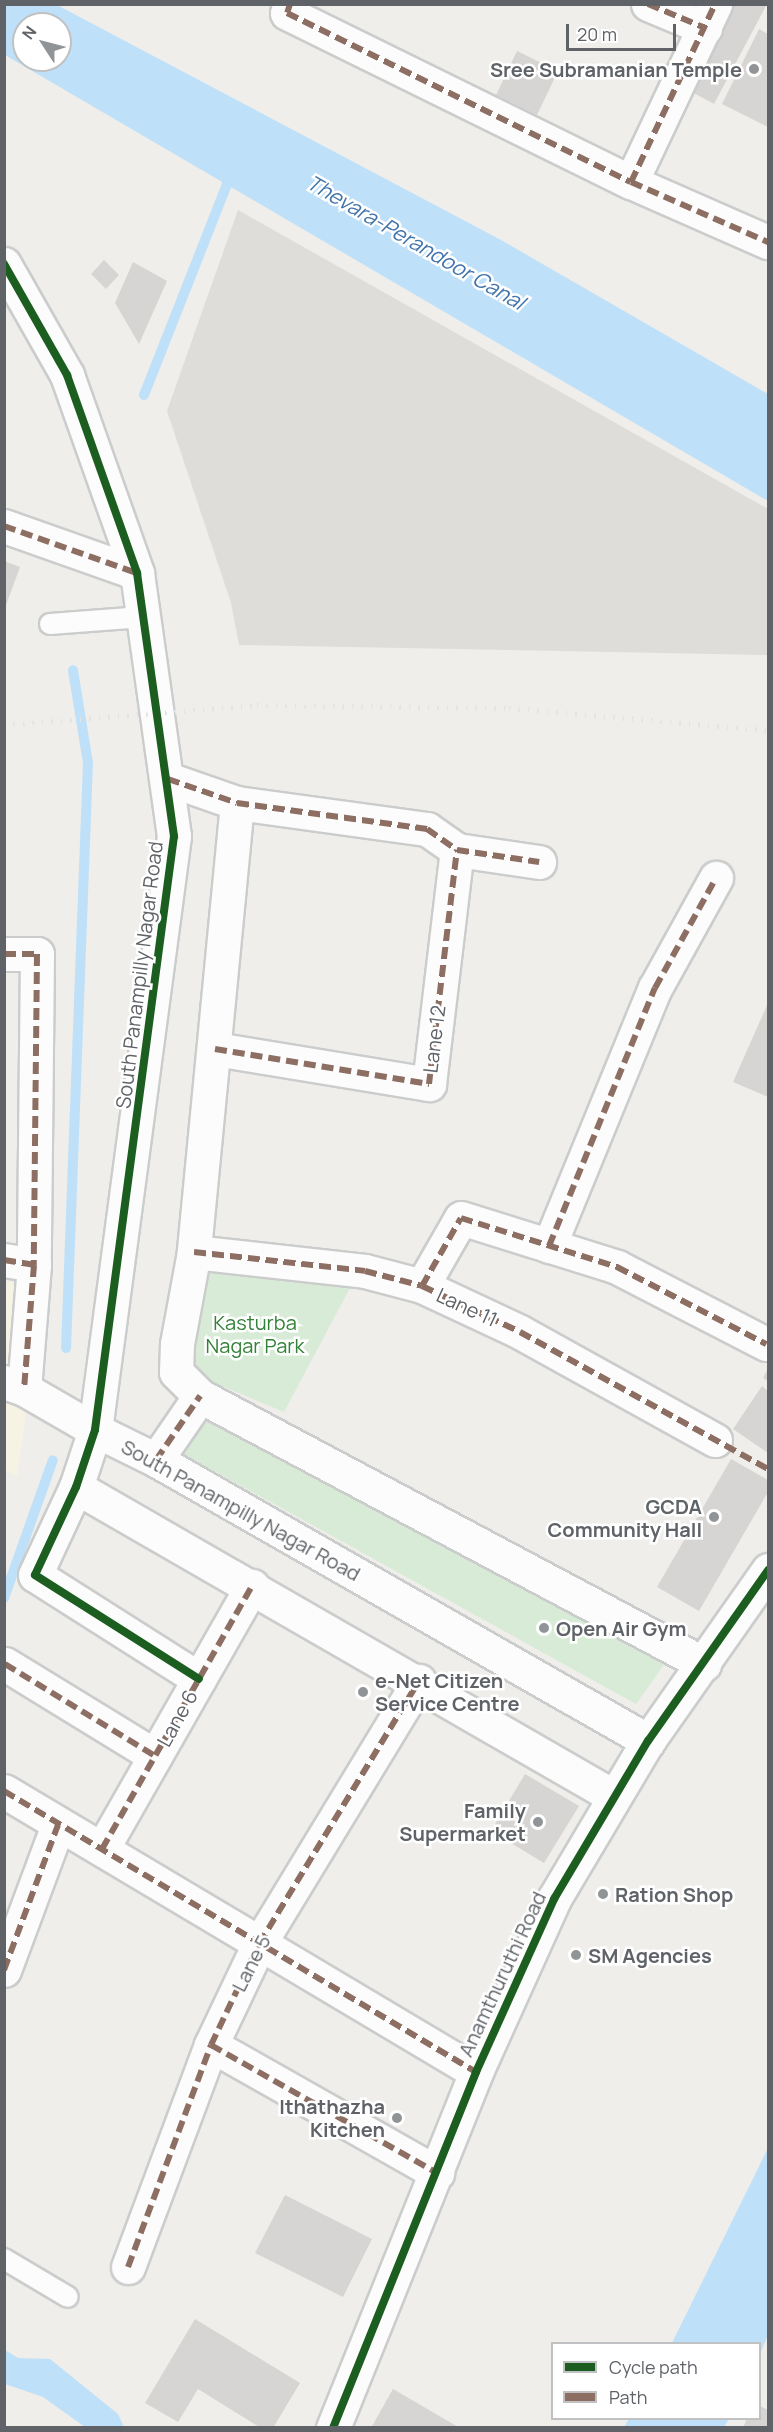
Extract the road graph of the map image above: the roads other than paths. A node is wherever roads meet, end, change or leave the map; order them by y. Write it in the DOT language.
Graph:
graph roads {
  1 [pos="290,4"];
  2 [pos="648,4"];
  3 [pos="710,16"];
  4 [pos="631,182"];
  5 [pos="768,242"];
  6 [pos="4,264"];
  7 [pos="4,526"];
  8 [pos="137,573"];
  9 [pos="143,617"];
  10 [pos="50,624"];
  11 [pos="168,779"];
  12 [pos="237,803"];
  13 [pos="457,850"];
  14 [pos="539,862"];
  15 [pos="716,878"];
  16 [pos="4,954"];
  17 [pos="215,1048"];
  18 [pos="549,1246"];
  19 [pos="194,1252"];
  20 [pos="19,1262"];
  21 [pos="422,1286"];
  22 [pos="766,1344"];
  23 [pos="14,1385"];
  24 [pos="200,1396"];
  25 [pos="95,1430"];
  26 [pos="716,1440"];
  27 [pos="156,1460"];
  28 [pos="76,1487"];
  29 [pos="768,1570"];
  30 [pos="252,1586"];
  31 [pos="5,1664"];
  32 [pos="704,1664"];
  33 [pos="199,1678"];
  34 [pos="419,1681"];
  35 [pos="648,1741"];
  36 [pos="155,1756"];
  37 [pos="4,1791"];
  38 [pos="613,1796"];
  39 [pos="58,1826"];
  40 [pos="102,1849"];
  41 [pos="259,1944"];
  42 [pos="4,1970"];
  43 [pos="211,2045"];
  44 [pos="476,2072"];
  45 [pos="437,2173"];
  46 [pos="4,2259"];
  47 [pos="128,2267"];
  48 [pos="68,2296"];
  49 [pos="333,2427"];
  1 -- 4 [label="street"];
  2 -- 3 [label="street"];
  3 -- 4 [label="street"];
  4 -- 5 [label="street"];
  6 -- 8 [label="street, South Panampilly Nagar Road"];
  7 -- 8 [label="street"];
  8 -- 9 [label="street, South Panampilly Nagar Road"];
  9 -- 10 [label="lane"];
  9 -- 11 [label="street, South Panampilly Nagar Road"];
  11 -- 12 [label="street"];
  11 -- 25 [label="street, South Panampilly Nagar Road"];
  12 -- 13 [label="street"];
  12 -- 17 [label="street"];
  13 -- 14 [label="street"];
  13 -- 17 [label="street, Lane 12"];
  15 -- 18 [label="street"];
  16 -- 20 [label="street"];
  17 -- 19 [label="street"];
  18 -- 21 [label="street"];
  18 -- 22 [label="street"];
  19 -- 21 [label="street, Lane 11"];
  19 -- 24 [label="street"];
  20 -- 23 [label="street"];
  21 -- 26 [label="street, Lane 11"];
  23 -- 25 [label="street"];
  24 -- 27 [label="street"];
  24 -- 32 [label="street"];
  25 -- 27 [label="street, South Panampilly Nagar Road"];
  25 -- 28 [label="street"];
  27 -- 35 [label="street, South Panampilly Nagar Road"];
  28 -- 30 [label="street"];
  28 -- 33 [label="street"];
  29 -- 32 [label="street, Anamthuruthi Road"];
  30 -- 33 [label="street, Lane 6"];
  30 -- 34 [label="street"];
  31 -- 36 [label="street"];
  32 -- 35 [label="street, Anamthuruthi Road"];
  33 -- 36 [label="street, Lane 6"];
  34 -- 38 [label="street"];
  34 -- 41 [label="street, Lane 5"];
  35 -- 38 [label="street, Anamthuruthi Road"];
  36 -- 40 [label="street, Lane 6"];
  37 -- 39 [label="street"];
  38 -- 44 [label="street, Anamthuruthi Road"];
  39 -- 40 [label="street"];
  39 -- 42 [label="street"];
  40 -- 41 [label="street"];
  41 -- 43 [label="street, Lane 5"];
  41 -- 44 [label="street"];
  43 -- 45 [label="street"];
  43 -- 47 [label="street, Lane 5"];
  44 -- 45 [label="street, Anamthuruthi Road"];
  45 -- 49 [label="street, Anamthuruthi Road"];
  46 -- 48 [label="lane"];
}
